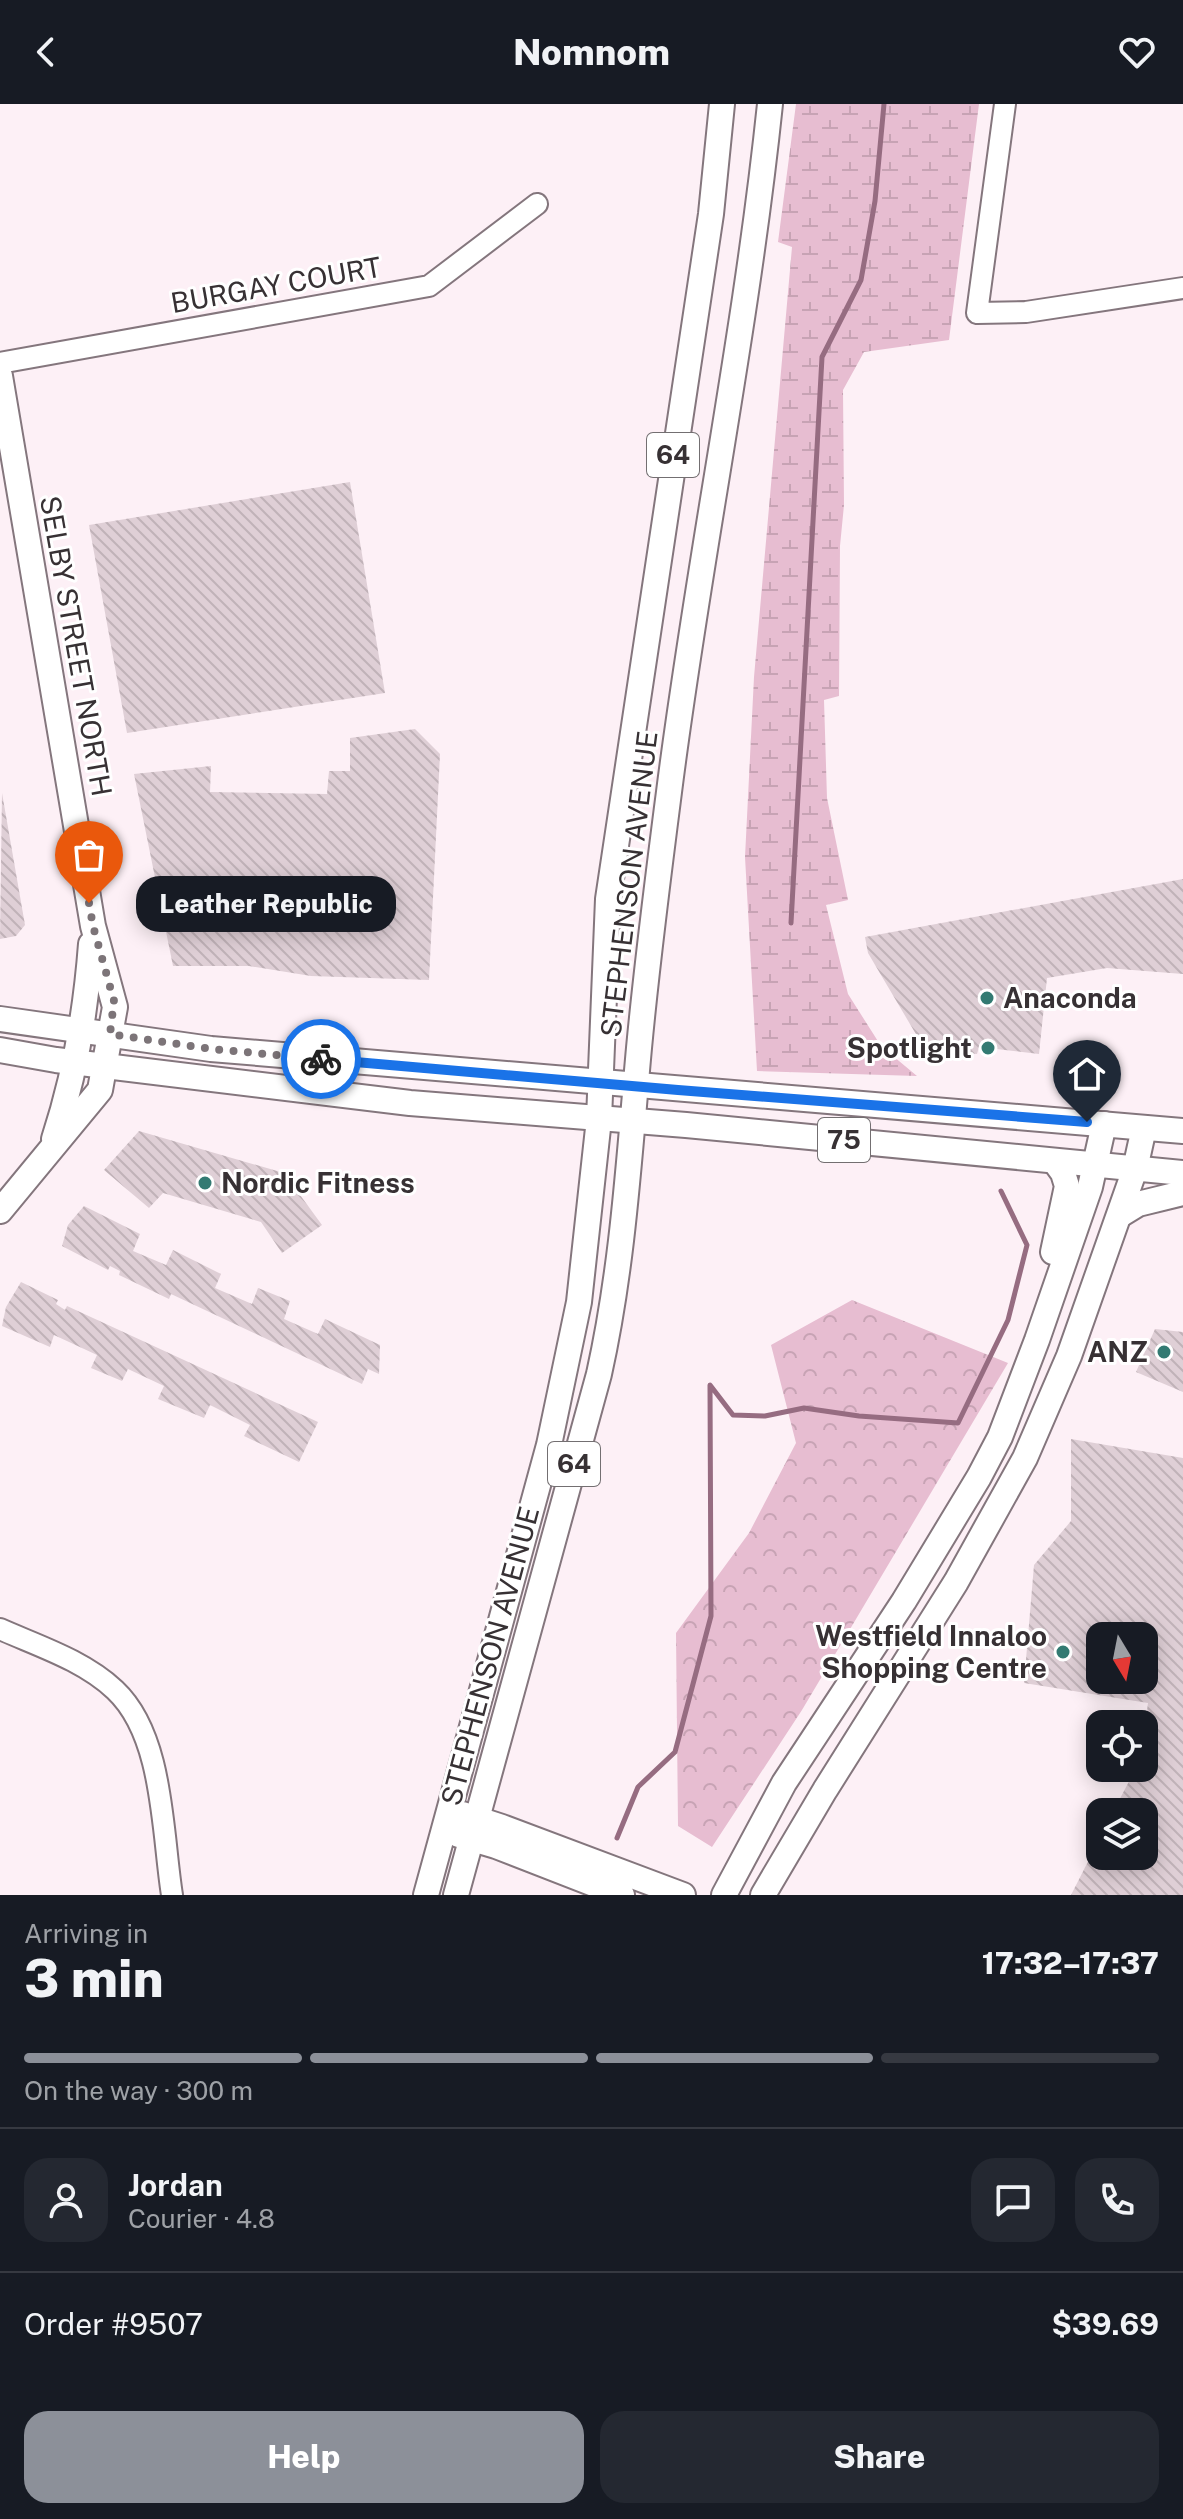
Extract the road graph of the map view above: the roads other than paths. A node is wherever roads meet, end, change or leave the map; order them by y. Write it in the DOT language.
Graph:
graph roads {
  1 [pos="722,104"];
  2 [pos="770,104"];
  3 [pos="1005,104"];
  4 [pos="537,204"];
  5 [pos="1183,288"];
  6 [pos="0,363"];
  7 [pos="0,376"];
  8 [pos="93,926"];
  9 [pos="0,1019"];
  10 [pos="81,1030"];
  11 [pos="110,1034"];
  12 [pos="0,1050"];
  13 [pos="77,1061"];
  14 [pos="105,1064"];
  15 [pos="601,1082"];
  16 [pos="636,1086"];
  17 [pos="599,1119"];
  18 [pos="633,1122"];
  19 [pos="1104,1124"];
  20 [pos="1144,1128"];
  21 [pos="1183,1131"];
  22 [pos="52,1145"];
  23 [pos="1055,1162"];
  24 [pos="1095,1166"];
  25 [pos="1135,1169"];
  26 [pos="1183,1173"];
  27 [pos="1183,1193"];
  28 [pos="0,1211"];
  29 [pos="1120,1215"];
  30 [pos="1037,1340"];
  31 [pos="0,1629"];
  32 [pos="445,1820"];
  33 [pos="474,1829"];
  34 [pos="172,1895"];
  35 [pos="426,1895"];
  36 [pos="456,1895"];
  37 [pos="622,1895"];
  38 [pos="683,1895"];
  39 [pos="724,1895"];
  40 [pos="763,1895"];
  1 -- 15 [label="main road, STEPHENSON AVENUE / 64"];
  2 -- 16 [label="main road, STEPHENSON AVENUE / 64"];
  3 -- 5 [label="street"];
  4 -- 6 [label="street, BURGAY COURT"];
  7 -- 8 [label="main road, SELBY STREET NORTH"];
  8 -- 10 [label="main road, SELBY STREET NORTH"];
  8 -- 11 [label="main road, SELBY STREET NORTH"];
  9 -- 10 [label="main road, 75"];
  10 -- 11 [label="main road, 75"];
  10 -- 13 [label="main road, SELBY STREET NORTH"];
  11 -- 14 [label="main road, SELBY STREET NORTH"];
  11 -- 15 [label="main road, 75"];
  12 -- 13 [label="main road, 75"];
  13 -- 14 [label="main road, 75"];
  13 -- 22 [label="main road, SELBY STREET NORTH"];
  14 -- 17 [label="main road, 75"];
  14 -- 22 [label="main road, SELBY STREET NORTH"];
  15 -- 16 [label="main road, 75"];
  15 -- 17 [label="main road, STEPHENSON AVENUE / 64"];
  16 -- 18 [label="main road, STEPHENSON AVENUE / 64"];
  16 -- 19 [label="main road, 75"];
  17 -- 18 [label="main road, 75"];
  17 -- 32 [label="main road, STEPHENSON AVENUE / 64"];
  18 -- 23 [label="main road, 75"];
  18 -- 33 [label="main road, STEPHENSON AVENUE / 64"];
  19 -- 20 [label="main road, 75"];
  19 -- 24 [label="main road"];
  20 -- 21 [label="main road, 75"];
  20 -- 25 [label="main road"];
  22 -- 28 [label="main road, SELBY STREET NORTH"];
  23 -- 24 [label="main road, 75"];
  23 -- 30 [label="main road"];
  24 -- 25 [label="main road, 75"];
  24 -- 30 [label="main road"];
  25 -- 26 [label="main road, 75"];
  25 -- 29 [label="main road"];
  27 -- 29 [label="main road"];
  29 -- 40 [label="main road"];
  30 -- 39 [label="main road"];
  31 -- 34 [label="street"];
  32 -- 33 [label="main road"];
  32 -- 35 [label="main road, STEPHENSON AVENUE / 64"];
  33 -- 36 [label="main road, STEPHENSON AVENUE / 64"];
  33 -- 37 [label="main road"];
  33 -- 38 [label="main road"];
}
